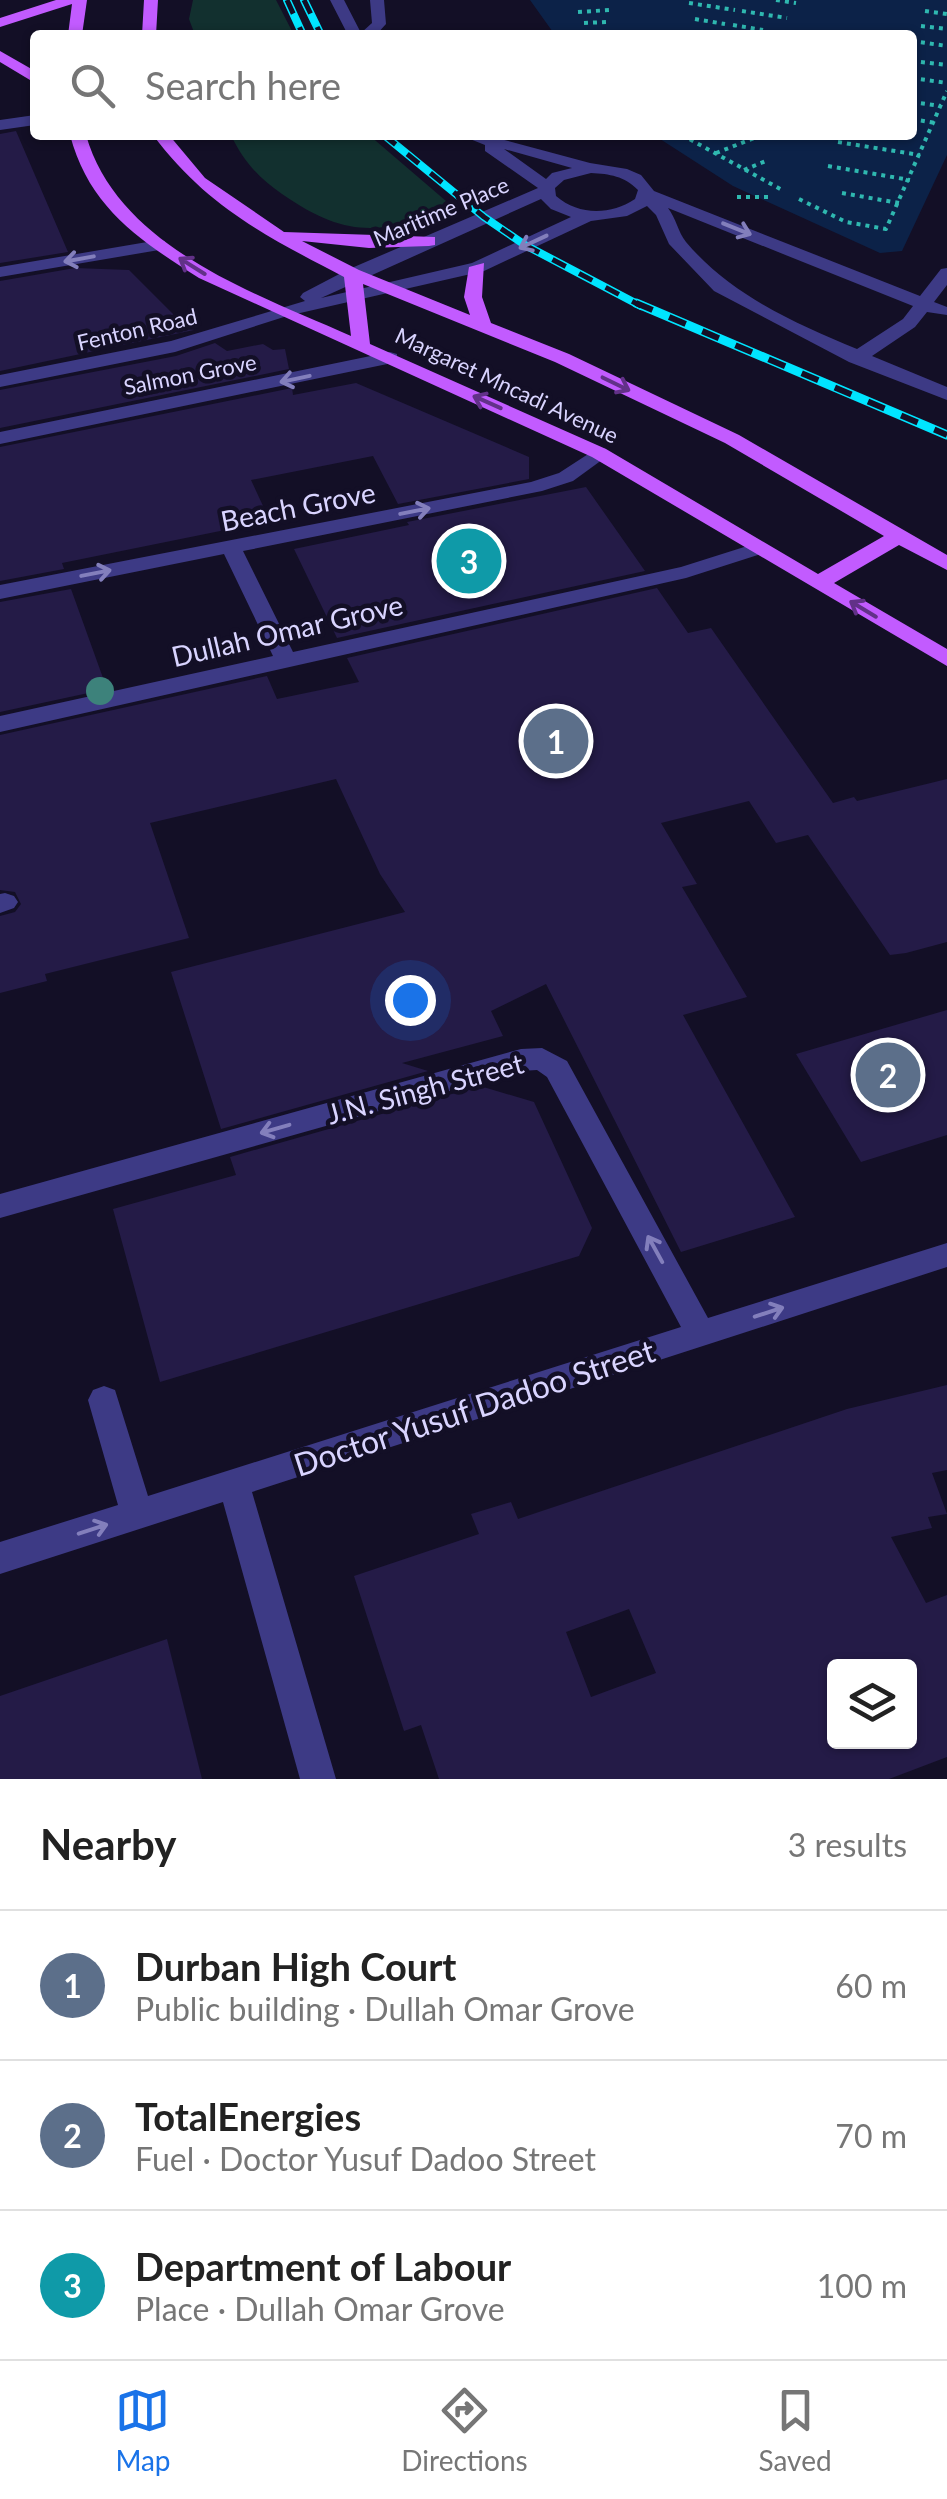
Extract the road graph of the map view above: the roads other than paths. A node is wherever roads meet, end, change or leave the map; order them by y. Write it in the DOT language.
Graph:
graph roads {
  1 [pos="70,0"];
  2 [pos="80,0"];
  3 [pos="151,0"];
  4 [pos="338,0"];
  5 [pos="378,0"];
  6 [pos="0,22"];
  7 [pos="76,30"];
  8 [pos="149,30"];
  9 [pos="353,30"];
  10 [pos="372,30"];
  11 [pos="0,56"];
  12 [pos="30,75"];
  13 [pos="30,121"];
  14 [pos="0,125"];
  15 [pos="79,140"];
  16 [pos="165,140"];
  17 [pos="477,140"];
  18 [pos="484,140"];
  19 [pos="591,168"];
  20 [pos="546,189"];
  21 [pos="646,195"];
  22 [pos="612,215"];
  23 [pos="588,216"];
  24 [pos="271,232"];
  25 [pos="675,240"];
  26 [pos="429,241"];
  27 [pos="159,245"];
  28 [pos="478,267"];
  29 [pos="0,272"];
  30 [pos="947,273"];
  31 [pos="353,274"];
  32 [pos="390,288"];
  33 [pos="354,296"];
  34 [pos="938,308"];
  35 [pos="282,312"];
  36 [pos="483,326"];
  37 [pos="362,345"];
  38 [pos="390,358"];
  39 [pos="856,358"];
  40 [pos="0,381"];
  41 [pos="947,394"];
  42 [pos="0,438"];
  43 [pos="599,453"];
  44 [pos="900,536"];
  45 [pos="230,547"];
  46 [pos="760,548"];
  47 [pos="947,564"];
  48 [pos="818,583"];
  49 [pos="0,592"];
  50 [pos="947,659"];
  51 [pos="286,661"];
  52 [pos="0,724"];
  53 [pos="0,1206"];
  54 [pos="947,1255"];
  55 [pos="701,1334"];
  56 [pos="104,1400"];
  57 [pos="234,1484"];
  58 [pos="137,1515"];
  59 [pos="0,1558"];
  60 [pos="318,1779"];
  1 -- 6 [label="main road"];
  2 -- 7 [label="main road"];
  3 -- 8 [label="main road"];
  4 -- 9 [label="street"];
  5 -- 10 [label="street"];
  11 -- 12 [label="main road"];
  13 -- 14 [label="street"];
  15 -- 27 [label="main road, Margaret Mncadi Avenue"];
  16 -- 24 [label="main road, Margaret Mncadi Avenue"];
  17 -- 20 [label="street, Maritime Place"];
  18 -- 19 [label="street, Maritime Place"];
  19 -- 20 [label="street"];
  19 -- 21 [label="street, Maritime Place"];
  20 -- 23 [label="street"];
  20 -- 26 [label="street, Maritime Place"];
  21 -- 22 [label="street"];
  21 -- 25 [label="street"];
  21 -- 34 [label="street, Maritime Place, one-way"];
  22 -- 23 [label="street"];
  22 -- 25 [label="street"];
  23 -- 28 [label="street, Maritime Place, one-way"];
  24 -- 26 [label="main road"];
  24 -- 31 [label="main road, Margaret Mncadi Avenue"];
  25 -- 39 [label="street"];
  26 -- 31 [label="street, Maritime Place"];
  27 -- 29 [label="street, one-way"];
  35 -- 27 [label="main road, Margaret Mncadi Avenue, one-way"];
  28 -- 32 [label="street, Maritime Place"];
  28 -- 36 [label="main road"];
  30 -- 34 [label="street"];
  31 -- 32 [label="main road, Margaret Mncadi Avenue"];
  31 -- 33 [label="main road"];
  31 -- 35 [label="street, Maritime Place"];
  32 -- 33 [label="street, Maritime Place"];
  32 -- 36 [label="main road, Margaret Mncadi Avenue"];
  33 -- 35 [label="street, Maritime Place"];
  33 -- 37 [label="main road"];
  34 -- 39 [label="street"];
  35 -- 37 [label="main road, Margaret Mncadi Avenue"];
  35 -- 40 [label="street, Fenton Road"];
  36 -- 44 [label="main road, Margaret Mncadi Avenue, one-way"];
  37 -- 38 [label="main road, Margaret Mncadi Avenue"];
  38 -- 42 [label="street, Salmon Grove, one-way"];
  43 -- 38 [label="main road, Margaret Mncadi Avenue, one-way"];
  39 -- 41 [label="street"];
  45 -- 43 [label="street, Beach Grove, one-way"];
  43 -- 46 [label="main road, Margaret Mncadi Avenue"];
  44 -- 47 [label="main road, Margaret Mncadi Avenue"];
  44 -- 48 [label="main road"];
  49 -- 45 [label="street, Beach Grove, one-way"];
  45 -- 51 [label="street"];
  46 -- 48 [label="main road, Margaret Mncadi Avenue"];
  46 -- 51 [label="street, Dullah Omar Grove"];
  50 -- 48 [label="main road, Margaret Mncadi Avenue, one-way"];
  51 -- 52 [label="street, Dullah Omar Grove"];
  55 -- 53 [label="street, J.N. Singh Street, one-way"];
  55 -- 54 [label="street, Doctor Yusuf Dadoo Street, one-way"];
  55 -- 57 [label="street, Doctor Yusuf Dadoo Street"];
  56 -- 58 [label="street"];
  57 -- 58 [label="street, Doctor Yusuf Dadoo Street"];
  57 -- 60 [label="street"];
  59 -- 58 [label="street, Doctor Yusuf Dadoo Street, one-way"];
}
